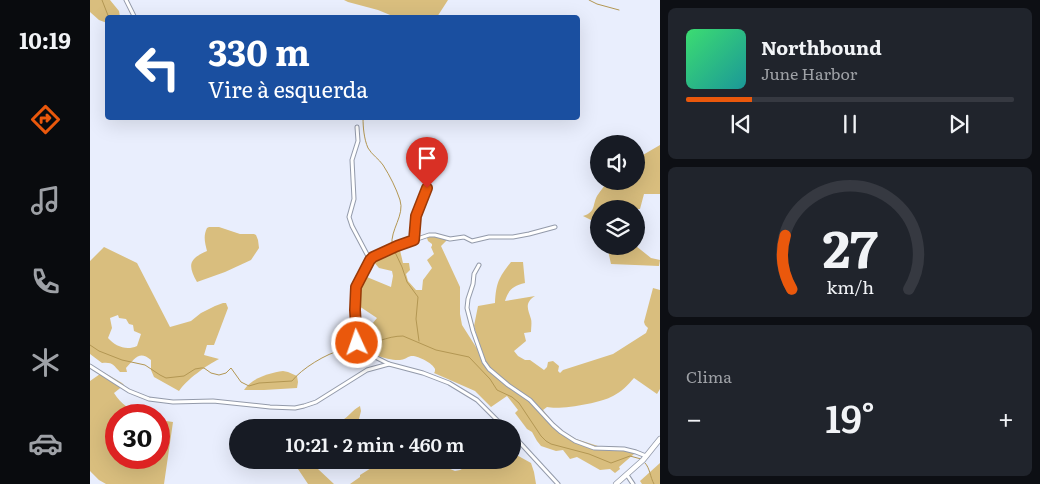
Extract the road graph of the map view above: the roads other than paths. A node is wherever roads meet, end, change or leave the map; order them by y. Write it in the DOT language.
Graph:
graph roads {
  1 [pos="126,0"];
  2 [pos="134,15"];
  3 [pos="357,127"];
  4 [pos="427,175"];
  5 [pos="556,227"];
  6 [pos="414,240"];
  7 [pos="370,260"];
  8 [pos="479,265"];
  9 [pos="389,364"];
  10 [pos="90,366"];
  11 [pos="496,419"];
  12 [pos="660,439"];
  13 [pos="521,444"];
  14 [pos="646,456"];
  15 [pos="627,475"];
  16 [pos="558,484"];
  17 [pos="616,484"];
  18 [pos="633,484"];
  1 -- 2 [label="street"];
  3 -- 7 [label="street"];
  4 -- 6 [label="street"];
  5 -- 6 [label="street"];
  6 -- 7 [label="street"];
  7 -- 9 [label="street"];
  8 -- 14 [label="street"];
  9 -- 10 [label="street"];
  9 -- 11 [label="street"];
  12 -- 14 [label="street"];
  13 -- 16 [label="street"];
  14 -- 15 [label="street"];
  15 -- 17 [label="street"];
  15 -- 18 [label="street"];
}
